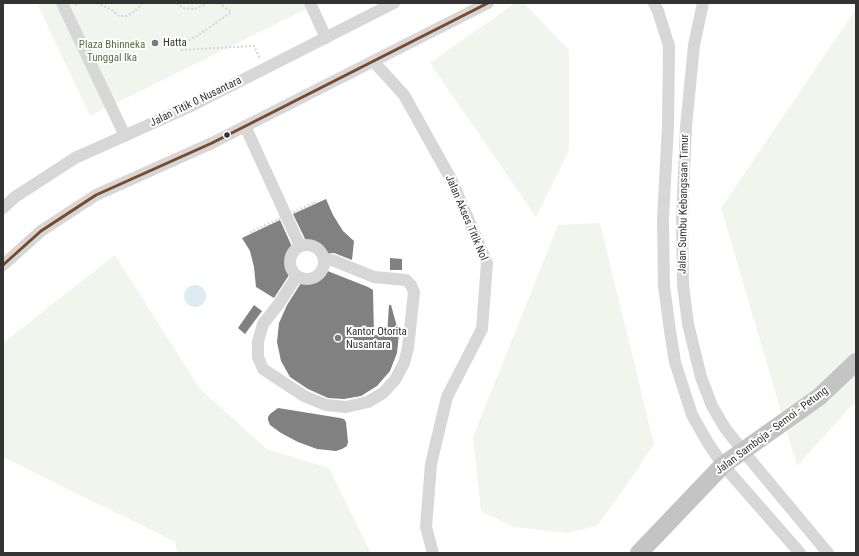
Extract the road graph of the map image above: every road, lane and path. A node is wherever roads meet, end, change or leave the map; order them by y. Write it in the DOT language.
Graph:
graph roads {
  1 [pos="62,3"];
  2 [pos="93,3"];
  3 [pos="143,3"];
  4 [pos="177,3"];
  5 [pos="206,3"];
  6 [pos="220,3"];
  7 [pos="310,3"];
  8 [pos="394,3"];
  9 [pos="488,3"];
  10 [pos="654,3"];
  11 [pos="703,3"];
  12 [pos="326,38"];
  13 [pos="373,61"];
  14 [pos="265,68"];
  15 [pos="245,126"];
  16 [pos="125,136"];
  17 [pos="315,203"];
  18 [pos="3,208"];
  19 [pos="286,215"];
  20 [pos="252,233"];
  21 [pos="300,246"];
  22 [pos="324,261"];
  23 [pos="3,265"];
  24 [pos="297,276"];
  25 [pos="856,362"];
  26 [pos="743,451"];
  27 [pos="723,464"];
  28 [pos="433,553"];
  29 [pos="639,553"];
  30 [pos="800,553"];
  31 [pos="828,553"];
  1 -- 16 [label="street"];
  2 -- 3 [label="path"];
  4 -- 5 [label="path"];
  6 -- 14 [label="path"];
  7 -- 12 [label="street"];
  8 -- 12 [label="street, Jalan Titik 0 Nusantara"];
  9 -- 13 [label="street"];
  10 -- 27 [label="street, Jalan Sumbu Kebangsaan Timur"];
  11 -- 26 [label="street, Jalan Sumbu Kebangsaan Timur"];
  12 -- 14 [label="street, Jalan Titik 0 Nusantara"];
  13 -- 15 [label="street"];
  13 -- 28 [label="street, Jalan Akses Titik Nol"];
  14 -- 16 [label="street, Jalan Titik 0 Nusantara"];
  15 -- 19 [label="street"];
  15 -- 23 [label="street"];
  16 -- 18 [label="street, Jalan Titik 0 Nusantara"];
  17 -- 19 [label="path, bridge"];
  19 -- 20 [label="path, bridge"];
  19 -- 21 [label="street"];
  21 -- 22 [label="street"];
  21 -- 24 [label="street"];
  22 -- 24 [label="street"];
  22 -- 24 [label="street"];
  25 -- 26 [label="highway, Jalan Samboja - Semoi - Petung"];
  26 -- 27 [label="highway, Jalan Samboja - Semoi - Petung"];
  26 -- 31 [label="street, Jalan Sumbu Kebangsaan Timur"];
  27 -- 29 [label="highway, Jalan Samboja - Semoi - Petung"];
  27 -- 30 [label="street, Jalan Sumbu Kebangsaan Timur"];
}
